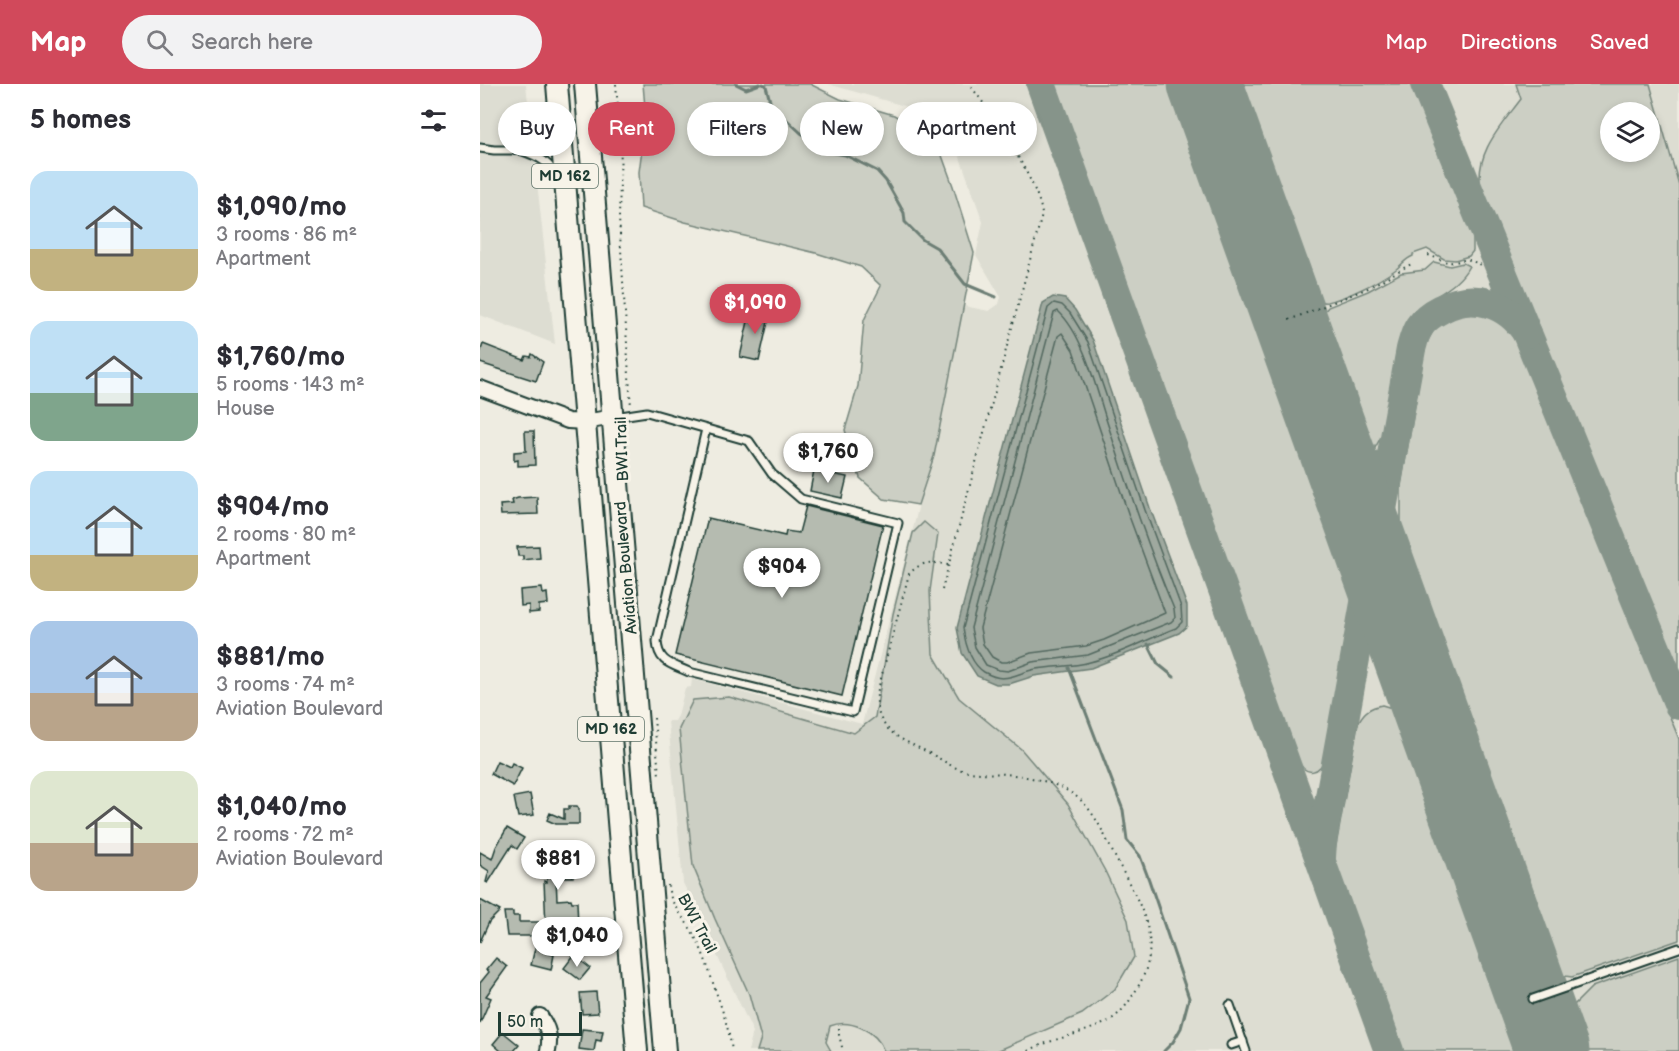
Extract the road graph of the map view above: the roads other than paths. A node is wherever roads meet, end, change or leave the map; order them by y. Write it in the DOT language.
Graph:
graph roads {
  1 [pos="550,84"];
  2 [pos="557,84"];
  3 [pos="585,84"];
  4 [pos="550,102"];
  5 [pos="480,148"];
  6 [pos="498,150"];
  7 [pos="536,156"];
  8 [pos="557,189"];
  9 [pos="560,221"];
  10 [pos="573,267"];
  11 [pos="480,388"];
  12 [pos="622,416"];
  13 [pos="585,422"];
  14 [pos="706,429"];
  15 [pos="1679,948"];
  16 [pos="1533,999"];
  17 [pos="1230,1005"];
  18 [pos="540,1016"];
  19 [pos="1243,1041"];
  20 [pos="1231,1045"];
  21 [pos="548,1051"];
  22 [pos="637,1051"];
  23 [pos="665,1051"];
  24 [pos="1246,1051"];
  1 -- 4 [label="lane"];
  2 -- 10 [label="main road, Aviation Boulevard / MD 162"];
  3 -- 12 [label="main road, Aviation Boulevard / MD 162"];
  5 -- 6 [label="lane"];
  7 -- 8 [label="lane"];
  9 -- 10 [label="lane"];
  10 -- 13 [label="main road, Aviation Boulevard / MD 162"];
  11 -- 13 [label="street"];
  12 -- 13 [label="street"];
  12 -- 14 [label="lane"];
  12 -- 23 [label="main road, Aviation Boulevard / MD 162"];
  13 -- 22 [label="main road, Aviation Boulevard / MD 162"];
  14 -- 14 [label="lane"];
  15 -- 16 [label="lane"];
  17 -- 19 [label="lane"];
  18 -- 21 [label="street"];
  19 -- 20 [label="lane"];
  19 -- 24 [label="lane"];
}
